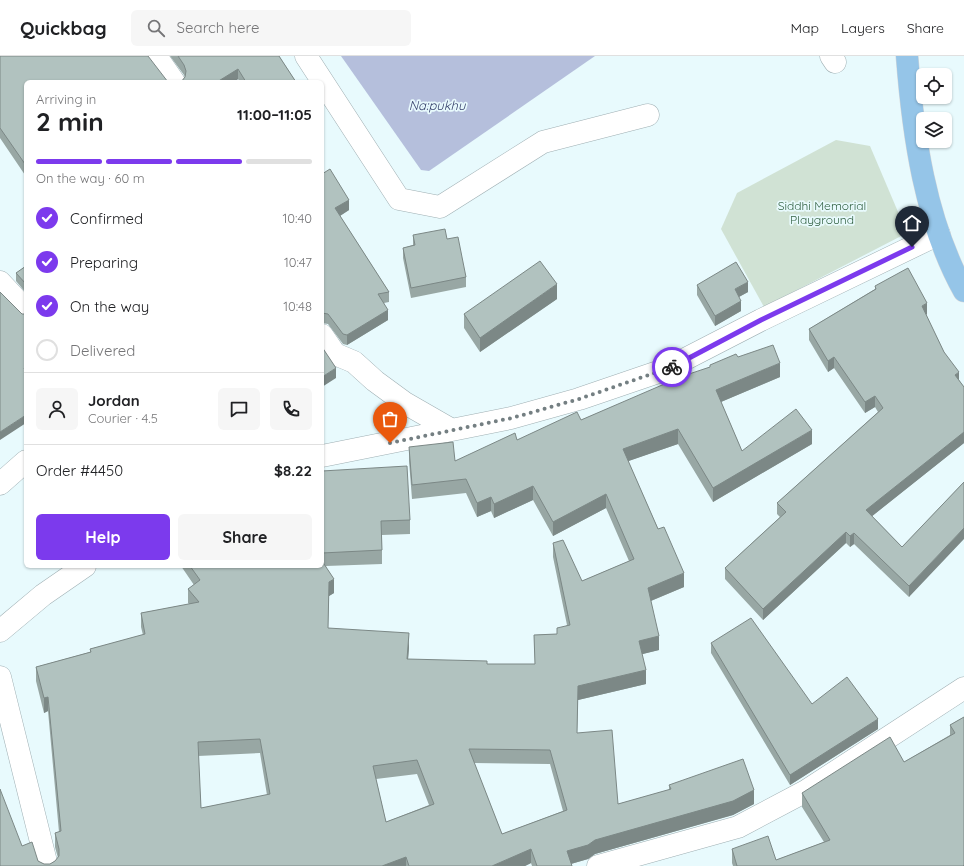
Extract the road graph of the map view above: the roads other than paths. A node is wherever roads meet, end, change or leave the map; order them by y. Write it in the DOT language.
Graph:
graph roads {
  1 [pos="156,56"];
  2 [pos="306,56"];
  3 [pos="907,56"];
  4 [pos="173,80"];
  5 [pos="322,80"];
  6 [pos="324,84"];
  7 [pos="648,115"];
  8 [pos="939,234"];
  9 [pos="0,282"];
  10 [pos="964,291"];
  11 [pos="24,308"];
  12 [pos="324,338"];
  13 [pos="452,430"];
  14 [pos="324,456"];
  15 [pos="24,463"];
  16 [pos="0,484"];
  17 [pos="83,568"];
  18 [pos="0,631"];
  19 [pos="0,677"];
  20 [pos="964,688"];
  21 [pos="8,745"];
  22 [pos="47,866"];
  23 [pos="598,866"];
  1 -- 4 [label="street"];
  2 -- 5 [label="street"];
  3 -- 8 [label="main road"];
  6 -- 7 [label="street"];
  8 -- 10 [label="main road"];
  8 -- 13 [label="street"];
  9 -- 11 [label="street"];
  12 -- 13 [label="street"];
  13 -- 14 [label="street"];
  15 -- 16 [label="street"];
  17 -- 18 [label="street"];
  19 -- 21 [label="street"];
  20 -- 23 [label="street"];
  21 -- 22 [label="street"];
}
